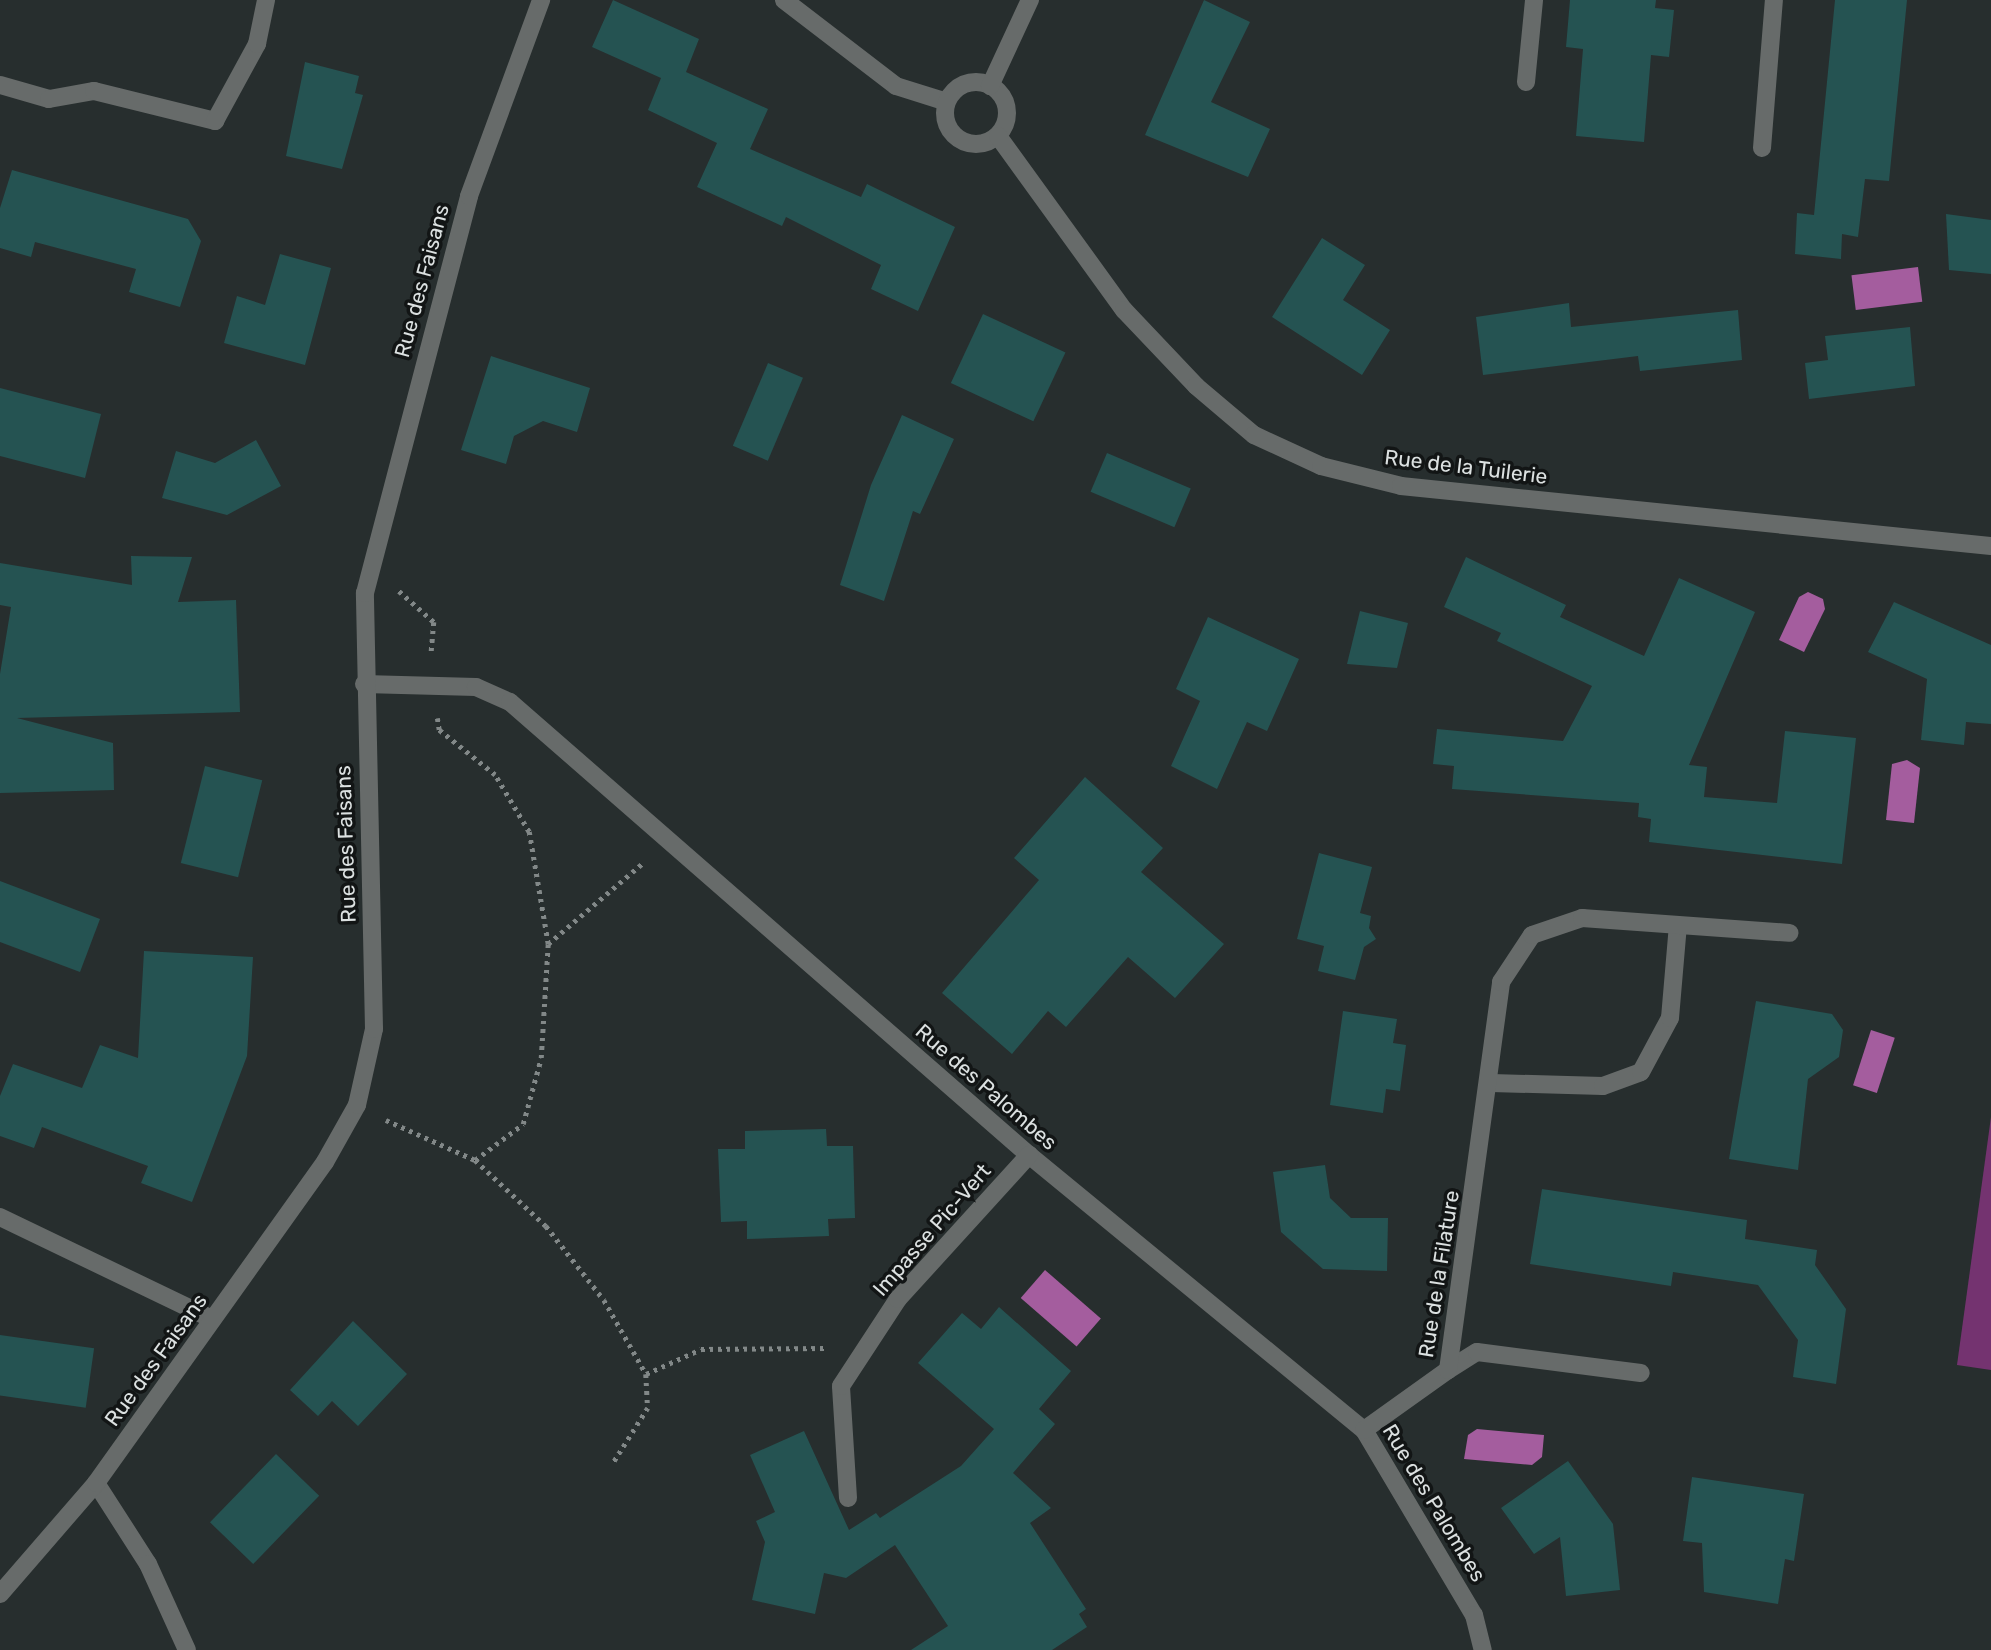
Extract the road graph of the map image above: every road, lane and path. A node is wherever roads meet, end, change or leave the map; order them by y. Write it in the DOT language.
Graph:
graph roads {
  1 [pos="266,0"];
  2 [pos="541,0"];
  3 [pos="784,0"];
  4 [pos="1030,0"];
  5 [pos="1534,0"];
  6 [pos="1774,0"];
  7 [pos="1526,82"];
  8 [pos="0,85"];
  9 [pos="990,86"];
  10 [pos="947,102"];
  11 [pos="998,136"];
  12 [pos="1762,148"];
  13 [pos="1991,546"];
  14 [pos="371,566"];
  15 [pos="364,684"];
  16 [pos="429,684"];
  17 [pos="668,841"];
  18 [pos="1678,925"];
  19 [pos="1789,933"];
  20 [pos="548,944"];
  21 [pos="1491,1083"];
  22 [pos="357,1105"];
  23 [pos="1029,1155"];
  24 [pos="475,1160"];
  25 [pos="0,1217"];
  26 [pos="212,1319"];
  27 [pos="866,1347"];
  28 [pos="1448,1370"];
  29 [pos="1641,1373"];
  30 [pos="646,1374"];
  31 [pos="1364,1430"];
  32 [pos="612,1465"];
  33 [pos="96,1483"];
  34 [pos="848,1498"];
  35 [pos="0,1594"];
  36 [pos="187,1650"];
  37 [pos="1483,1650"];
  1 -- 8 [label="street"];
  2 -- 14 [label="street, Rue des Faisans"];
  3 -- 10 [label="street"];
  4 -- 9 [label="street"];
  5 -- 7 [label="street"];
  6 -- 12 [label="street"];
  9 -- 10 [label="street"];
  9 -- 11 [label="street"];
  10 -- 11 [label="street"];
  11 -- 13 [label="street, Rue de la Tuilerie"];
  14 -- 15 [label="street, Rue des Faisans"];
  14 -- 16 [label="path"];
  15 -- 16 [label="street, Rue des Palombes"];
  15 -- 22 [label="street, Rue des Faisans"];
  16 -- 17 [label="street, Rue des Palombes"];
  16 -- 20 [label="path"];
  17 -- 20 [label="path"];
  17 -- 23 [label="street, Rue des Palombes"];
  18 -- 19 [label="street, Rue de la Filature"];
  18 -- 21 [label="street, Rue de la Filature"];
  18 -- 21 [label="street"];
  20 -- 24 [label="path"];
  21 -- 28 [label="street, Rue de la Filature"];
  22 -- 24 [label="path"];
  22 -- 26 [label="street, Rue des Faisans"];
  23 -- 27 [label="street, Impasse Pic-Vert"];
  23 -- 31 [label="street, Rue des Palombes"];
  24 -- 30 [label="path"];
  25 -- 26 [label="street"];
  26 -- 33 [label="street, Rue des Faisans"];
  27 -- 30 [label="path"];
  27 -- 34 [label="street, Impasse Pic-Vert"];
  28 -- 29 [label="street"];
  28 -- 31 [label="street, Rue de la Filature"];
  30 -- 32 [label="path"];
  31 -- 37 [label="street, Rue des Palombes"];
  33 -- 35 [label="street, Rue des Faisans"];
  33 -- 36 [label="street"];
}
